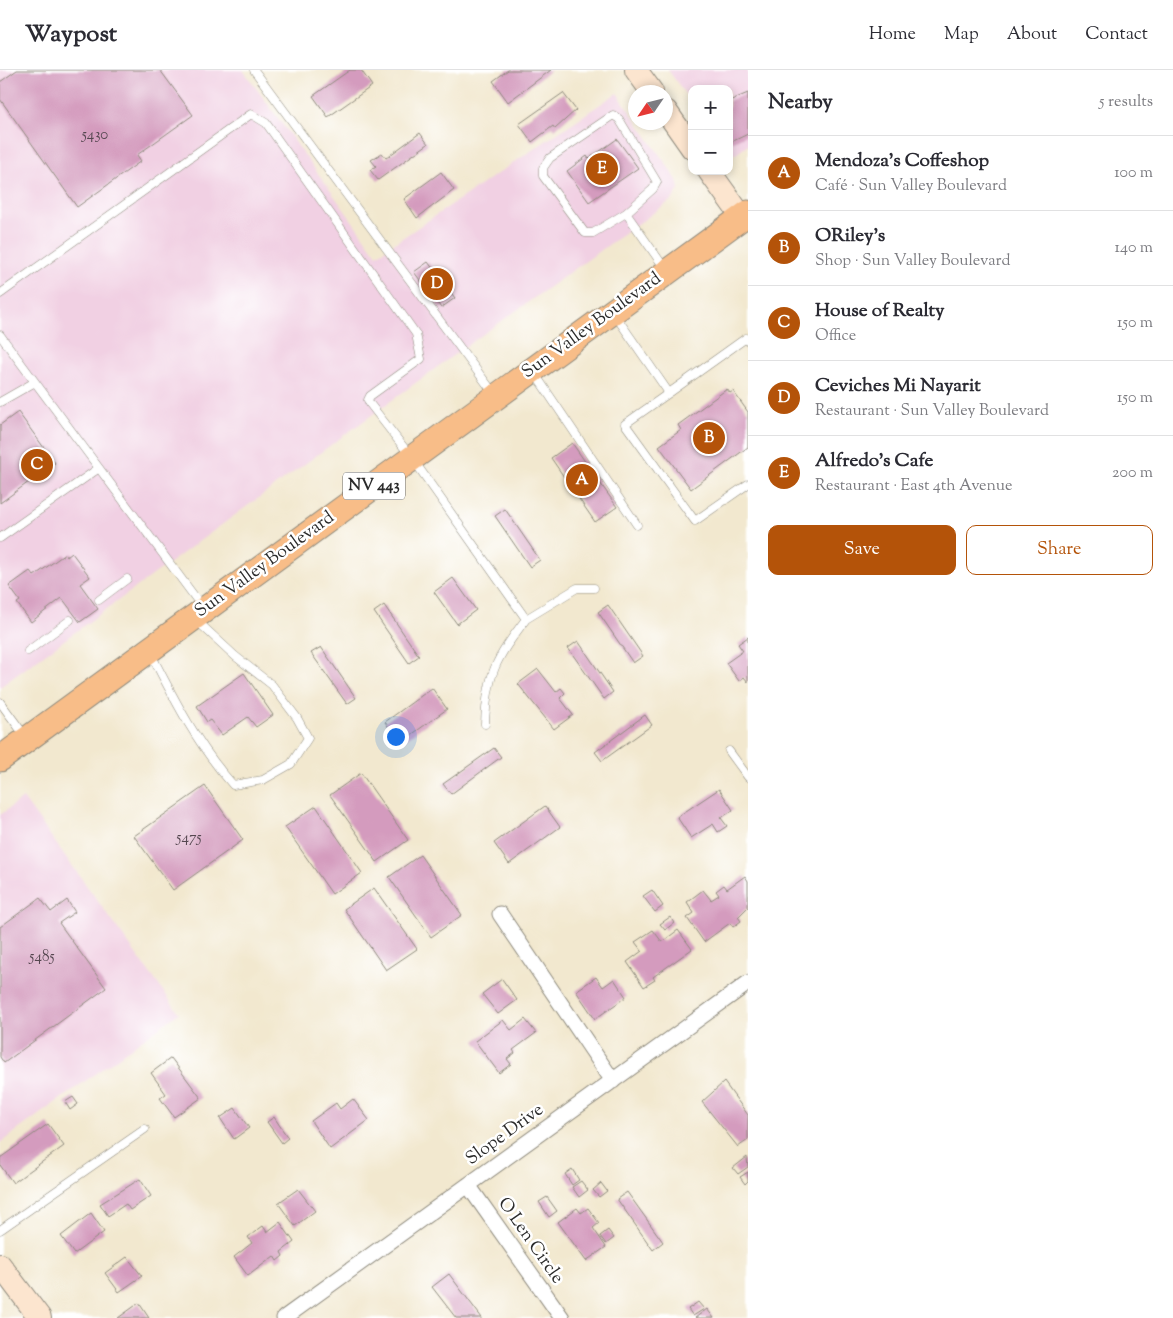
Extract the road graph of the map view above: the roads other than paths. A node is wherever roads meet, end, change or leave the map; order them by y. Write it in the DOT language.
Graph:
graph roads {
  1 [pos="254,70"];
  2 [pos="636,70"];
  3 [pos="647,85"];
  4 [pos="673,121"];
  5 [pos="688,142"];
  6 [pos="712,175"];
  7 [pos="626,212"];
  8 [pos="746,219"];
  9 [pos="667,272"];
  10 [pos="0,294"];
  11 [pos="613,311"];
  12 [pos="0,335"];
  13 [pos="748,341"];
  14 [pos="532,370"];
  15 [pos="35,382"];
  16 [pos="669,393"];
  17 [pos="497,396"];
  18 [pos="0,402"];
  19 [pos="412,458"];
  20 [pos="99,468"];
  21 [pos="748,484"];
  22 [pos="637,525"];
  23 [pos="0,538"];
  24 [pos="127,579"];
  25 [pos="594,588"];
  26 [pos="99,600"];
  27 [pos="199,614"];
  28 [pos="526,619"];
  29 [pos="70,620"];
  30 [pos="150,650"];
  31 [pos="28,651"];
  32 [pos="0,702"];
  33 [pos="485,724"];
  34 [pos="27,739"];
  35 [pos="729,751"];
  36 [pos="0,759"];
  37 [pos="748,777"];
  38 [pos="500,914"];
  39 [pos="748,983"];
  40 [pos="613,1080"];
  41 [pos="145,1129"];
  42 [pos="468,1185"];
  43 [pos="0,1230"];
  44 [pos="0,1264"];
  45 [pos="34,1316"];
  46 [pos="284,1318"];
  47 [pos="562,1318"];
  1 -- 17 [label="lane"];
  2 -- 3 [label="street"];
  4 -- 5 [label="street"];
  6 -- 8 [label="street"];
  7 -- 7 [label="lane"];
  7 -- 9 [label="lane"];
  8 -- 9 [label="main road, Sun Valley Boulevard / NV 443"];
  9 -- 11 [label="main road, Sun Valley Boulevard / NV 443"];
  10 -- 19 [label="lane"];
  11 -- 14 [label="main road, Sun Valley Boulevard / NV 443"];
  11 -- 16 [label="lane"];
  12 -- 15 [label="lane"];
  13 -- 16 [label="lane"];
  14 -- 17 [label="main road, Sun Valley Boulevard / NV 443"];
  14 -- 22 [label="lane"];
  15 -- 18 [label="lane"];
  15 -- 20 [label="lane"];
  16 -- 21 [label="lane"];
  17 -- 19 [label="main road, Sun Valley Boulevard / NV 443"];
  19 -- 27 [label="main road, Sun Valley Boulevard / NV 443"];
  19 -- 28 [label="lane"];
  20 -- 23 [label="lane"];
  20 -- 27 [label="lane"];
  24 -- 26 [label="lane"];
  25 -- 28 [label="lane"];
  27 -- 30 [label="main road, Sun Valley Boulevard / NV 443"];
  27 -- 30 [label="lane"];
  28 -- 33 [label="lane"];
  29 -- 31 [label="lane"];
  30 -- 34 [label="main road, Sun Valley Boulevard / NV 443"];
  32 -- 34 [label="lane"];
  34 -- 36 [label="main road, Sun Valley Boulevard / NV 443"];
  35 -- 37 [label="lane"];
  38 -- 40 [label="street"];
  39 -- 40 [label="street, Slope Drive"];
  40 -- 42 [label="street, Slope Drive"];
  41 -- 43 [label="lane"];
  42 -- 46 [label="street, Slope Drive"];
  42 -- 47 [label="street, O Len Circle"];
  44 -- 45 [label="street"];
}
